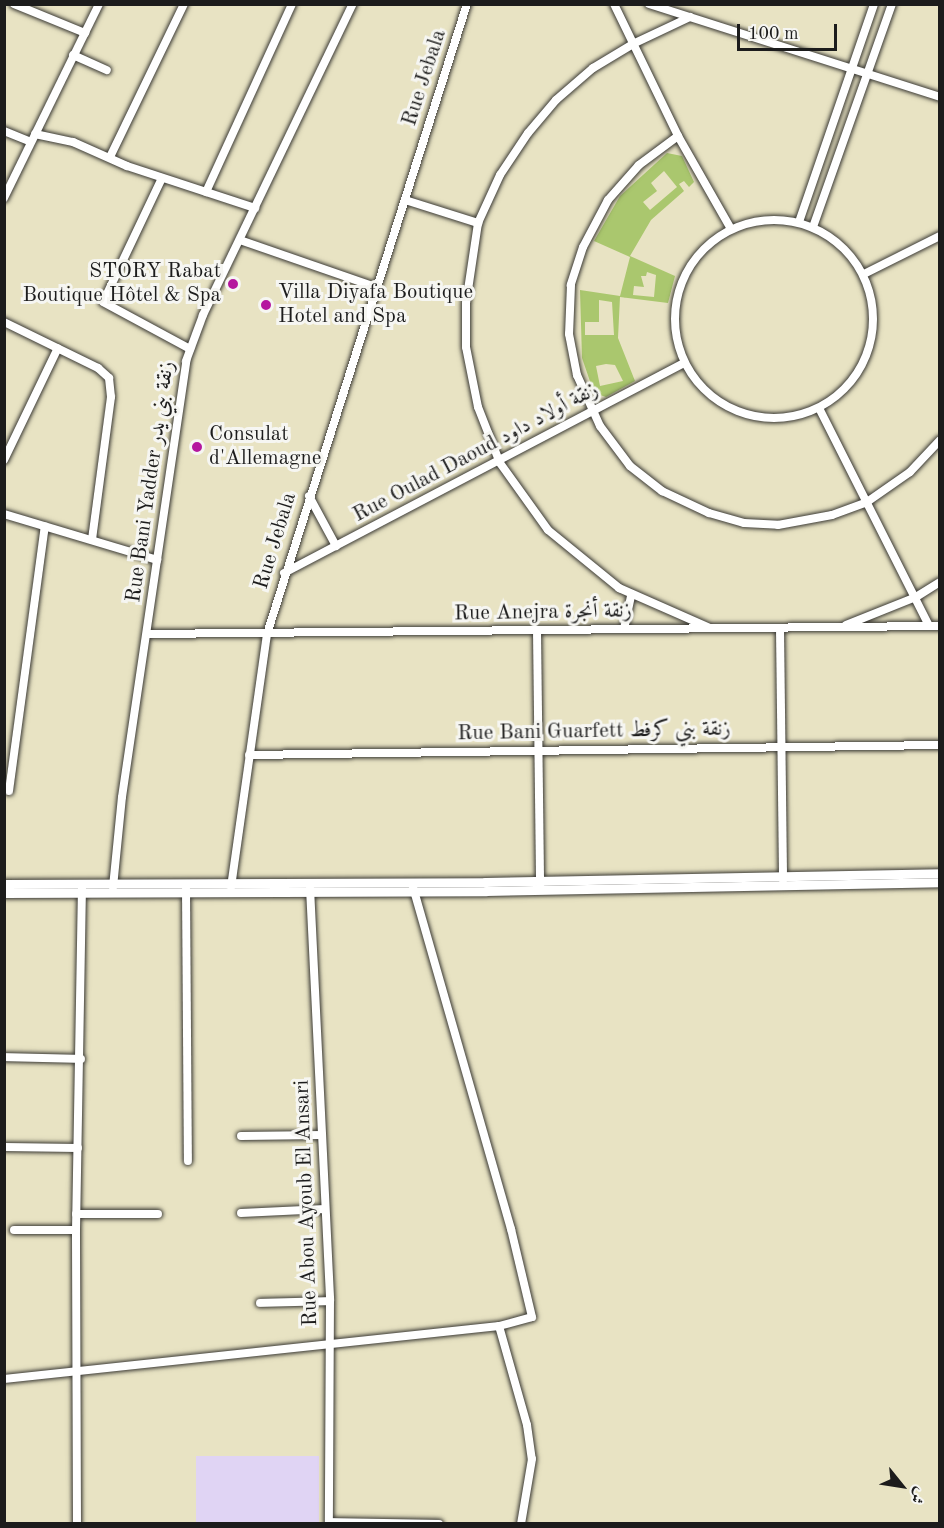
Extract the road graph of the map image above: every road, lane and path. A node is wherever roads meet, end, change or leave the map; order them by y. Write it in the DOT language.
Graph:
graph roads {
  1 [pos="14,4"];
  2 [pos="99,4"];
  3 [pos="184,4"];
  4 [pos="292,4"];
  5 [pos="353,4"];
  6 [pos="467,4"];
  7 [pos="614,4"];
  8 [pos="649,4"];
  9 [pos="874,4"];
  10 [pos="892,4"];
  11 [pos="690,17"];
  12 [pos="85,33"];
  13 [pos="633,44"];
  14 [pos="73,56"];
  15 [pos="852,68"];
  16 [pos="107,70"];
  17 [pos="868,73"];
  18 [pos="939,96"];
  19 [pos="4,130"];
  20 [pos="35,134"];
  21 [pos="678,136"];
  22 [pos="31,142"];
  23 [pos="110,157"];
  24 [pos="162,178"];
  25 [pos="206,192"];
  26 [pos="4,198"];
  27 [pos="405,200"];
  28 [pos="255,207"];
  29 [pos="799,222"];
  30 [pos="478,223"];
  31 [pos="813,227"];
  32 [pos="731,229"];
  33 [pos="939,236"];
  34 [pos="240,240"];
  35 [pos="864,274"];
  36 [pos="376,287"];
  37 [pos="4,322"];
  38 [pos="58,348"];
  39 [pos="190,349"];
  40 [pos="684,363"];
  41 [pos="819,408"];
  42 [pos="592,412"];
  43 [pos="939,440"];
  44 [pos="4,460"];
  45 [pos="500,463"];
  46 [pos="309,496"];
  47 [pos="867,502"];
  48 [pos="4,514"];
  49 [pos="45,526"];
  50 [pos="92,539"];
  51 [pos="336,546"];
  52 [pos="157,560"];
  53 [pos="284,573"];
  54 [pos="939,582"];
  55 [pos="631,595"];
  56 [pos="916,597"];
  57 [pos="929,626"];
  58 [pos="939,626"];
  59 [pos="839,627"];
  60 [pos="710,628"];
  61 [pos="624,629"];
  62 [pos="780,629"];
  63 [pos="537,631"];
  64 [pos="147,634"];
  65 [pos="267,634"];
  66 [pos="939,745"];
  67 [pos="781,749"];
  68 [pos="538,750"];
  69 [pos="249,755"];
  70 [pos="9,791"];
  71 [pos="939,873"];
  72 [pos="782,881"];
  73 [pos="939,882"];
  74 [pos="4,884"];
  75 [pos="540,885"];
  76 [pos="82,887"];
  77 [pos="113,887"];
  78 [pos="186,887"];
  79 [pos="413,887"];
  80 [pos="231,888"];
  81 [pos="310,888"];
  82 [pos="4,893"];
  83 [pos="4,1057"];
  84 [pos="81,1059"];
  85 [pos="241,1136"];
  86 [pos="322,1136"];
  87 [pos="4,1147"];
  88 [pos="78,1148"];
  89 [pos="188,1161"];
  90 [pos="325,1209"];
  91 [pos="241,1213"];
  92 [pos="76,1214"];
  93 [pos="158,1214"];
  94 [pos="14,1230"];
  95 [pos="76,1230"];
  96 [pos="330,1301"];
  97 [pos="260,1303"];
  98 [pos="499,1326"];
  99 [pos="331,1341"];
  100 [pos="76,1370"];
  101 [pos="4,1379"];
  102 [pos="329,1523"];
  103 [pos="77,1524"];
  104 [pos="439,1524"];
  105 [pos="521,1524"];
  1 -- 12 [label="street"];
  2 -- 12 [label="street"];
  3 -- 23 [label="street"];
  4 -- 25 [label="street"];
  5 -- 28 [label="street, Rue Bani Yadder زنقة بني يدر"];
  6 -- 27 [label="street, Rue Jebala"];
  7 -- 13 [label="street"];
  8 -- 11 [label="street"];
  9 -- 15 [label="street"];
  10 -- 17 [label="street"];
  11 -- 13 [label="street"];
  11 -- 15 [label="street"];
  12 -- 14 [label="street"];
  13 -- 21 [label="street"];
  13 -- 30 [label="street"];
  14 -- 16 [label="street"];
  14 -- 20 [label="street"];
  15 -- 17 [label="street"];
  15 -- 29 [label="street"];
  17 -- 18 [label="street"];
  17 -- 31 [label="street"];
  19 -- 22 [label="street"];
  20 -- 22 [label="street"];
  20 -- 23 [label="street"];
  21 -- 32 [label="street"];
  21 -- 42 [label="street"];
  22 -- 26 [label="street"];
  23 -- 24 [label="street"];
  24 -- 25 [label="street"];
  24 -- 39 [label="street"];
  25 -- 28 [label="street"];
  27 -- 30 [label="street"];
  27 -- 36 [label="street, Rue Jebala"];
  28 -- 34 [label="street, Rue Bani Yadder زنقة بني يدر"];
  29 -- 31 [label="street"];
  29 -- 32 [label="street"];
  30 -- 45 [label="street"];
  31 -- 35 [label="street"];
  32 -- 40 [label="street"];
  33 -- 35 [label="street"];
  34 -- 36 [label="street"];
  34 -- 39 [label="street, Rue Bani Yadder زنقة بني يدر"];
  35 -- 41 [label="street"];
  36 -- 46 [label="street, Rue Jebala"];
  37 -- 38 [label="street"];
  38 -- 44 [label="street"];
  38 -- 50 [label="street"];
  39 -- 52 [label="street, Rue Bani Yadder زنقة بني يدر"];
  40 -- 41 [label="street"];
  40 -- 42 [label="street, Rue Oulad Daoud زنقة أولاد داود"];
  41 -- 47 [label="street"];
  42 -- 45 [label="street, Rue Oulad Daoud زنقة أولاد داود"];
  42 -- 47 [label="street"];
  43 -- 47 [label="street"];
  45 -- 51 [label="street, Rue Oulad Daoud زنقة أولاد داود"];
  45 -- 55 [label="street"];
  46 -- 51 [label="street"];
  46 -- 53 [label="street, Rue Jebala"];
  47 -- 56 [label="street"];
  48 -- 49 [label="street"];
  49 -- 50 [label="street"];
  49 -- 70 [label="street"];
  50 -- 52 [label="street"];
  51 -- 53 [label="street, Rue Oulad Daoud زنقة أولاد داود"];
  52 -- 64 [label="street, Rue Bani Yadder زنقة بني يدر"];
  53 -- 65 [label="street, Rue Jebala"];
  54 -- 56 [label="street"];
  55 -- 60 [label="street"];
  55 -- 61 [label="street"];
  56 -- 57 [label="street"];
  56 -- 59 [label="street"];
  57 -- 58 [label="street, Rue Anejra زنقة أنجرة"];
  57 -- 59 [label="street, Rue Anejra زنقة أنجرة"];
  59 -- 62 [label="street, Rue Anejra زنقة أنجرة"];
  60 -- 61 [label="street, Rue Anejra زنقة أنجرة"];
  60 -- 62 [label="street, Rue Anejra زنقة أنجرة"];
  61 -- 63 [label="street, Rue Anejra زنقة أنجرة"];
  62 -- 67 [label="street"];
  63 -- 65 [label="street, Rue Anejra زنقة أنجرة"];
  63 -- 68 [label="street"];
  64 -- 65 [label="street, Rue Anejra زنقة أنجرة"];
  64 -- 77 [label="street, Rue Bani Yadder زنقة بني يدر"];
  65 -- 69 [label="street, Rue Jebala"];
  66 -- 67 [label="street, Rue Bani Guarfett زنقة بني كرفط"];
  67 -- 68 [label="street, Rue Bani Guarfett زنقة بني كرفط"];
  67 -- 72 [label="street"];
  68 -- 69 [label="street, Rue Bani Guarfett زنقة بني كرفط"];
  68 -- 75 [label="street"];
  69 -- 80 [label="street, Rue Jebala"];
  71 -- 72 [label="street"];
  72 -- 73 [label="street"];
  72 -- 75 [label="street"];
  74 -- 76 [label="street"];
  75 -- 79 [label="street"];
  76 -- 77 [label="street"];
  76 -- 82 [label="street"];
  76 -- 84 [label="street"];
  77 -- 78 [label="street"];
  78 -- 80 [label="street"];
  78 -- 89 [label="street"];
  79 -- 81 [label="street"];
  79 -- 98 [label="street"];
  80 -- 81 [label="street"];
  81 -- 86 [label="street, Rue Abou Ayoub El Ansari"];
  83 -- 84 [label="street"];
  84 -- 88 [label="street"];
  85 -- 86 [label="street"];
  86 -- 90 [label="street, Rue Abou Ayoub El Ansari"];
  87 -- 88 [label="street"];
  88 -- 92 [label="street"];
  90 -- 91 [label="street"];
  90 -- 96 [label="street, Rue Abou Ayoub El Ansari"];
  92 -- 93 [label="street"];
  92 -- 95 [label="street"];
  94 -- 95 [label="street"];
  95 -- 100 [label="street"];
  96 -- 97 [label="street"];
  96 -- 99 [label="street, Rue Abou Ayoub El Ansari"];
  98 -- 99 [label="street"];
  98 -- 105 [label="street"];
  99 -- 100 [label="street"];
  99 -- 102 [label="street, Rue Abou Ayoub El Ansari"];
  100 -- 101 [label="street"];
  100 -- 103 [label="street"];
  102 -- 104 [label="street"];
}
